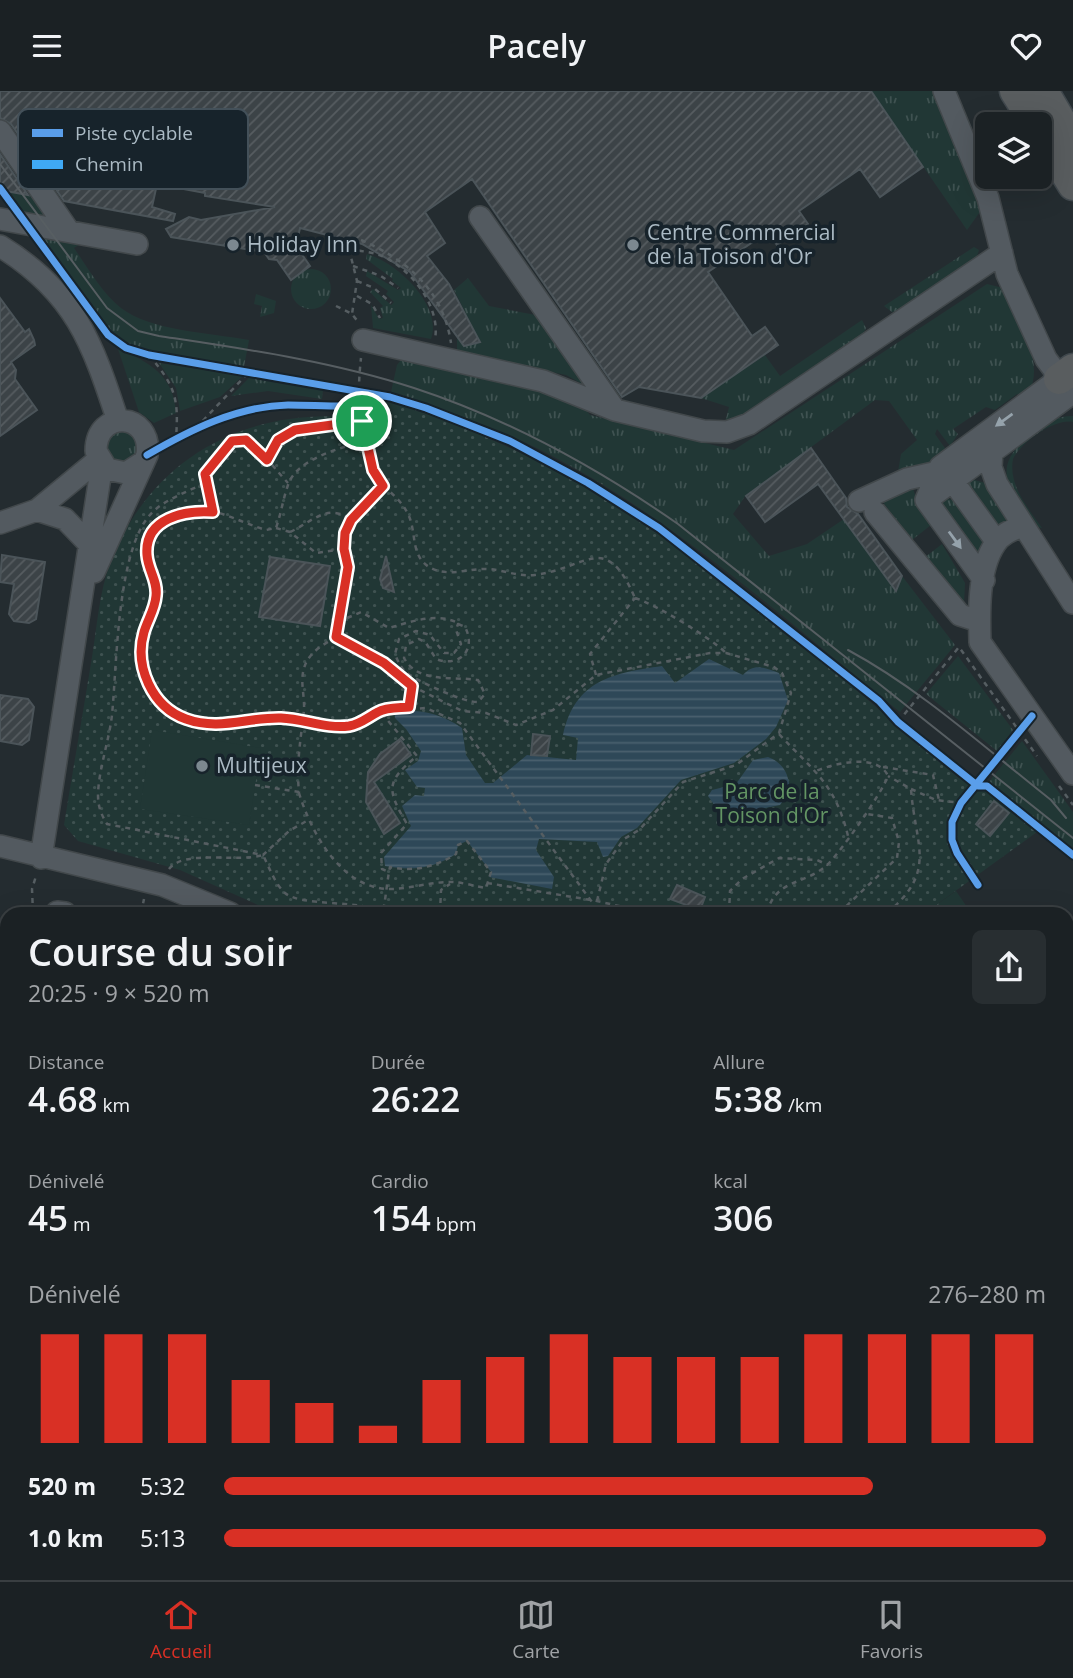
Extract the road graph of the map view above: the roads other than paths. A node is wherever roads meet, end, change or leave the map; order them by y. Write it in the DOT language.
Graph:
graph roads {
  1 [pos="944,91"];
  2 [pos="1015,91"];
  3 [pos="1043,91"];
  4 [pos="1028,112"];
  5 [pos="0,131"];
  6 [pos="1073,142"];
  7 [pos="1052,151"];
  8 [pos="18,157"];
  9 [pos="1073,185"];
  10 [pos="40,189"];
  11 [pos="480,217"];
  12 [pos="0,219"];
  13 [pos="68,230"];
  14 [pos="137,244"];
  15 [pos="0,246"];
  16 [pos="1002,253"];
  17 [pos="363,335"];
  18 [pos="1070,386"];
  19 [pos="615,410"];
  20 [pos="118,421"];
  21 [pos="992,451"];
  22 [pos="145,458"];
  23 [pos="107,465"];
  24 [pos="945,476"];
  25 [pos="37,510"];
  26 [pos="0,523"];
  27 [pos="1022,526"];
  28 [pos="996,541"];
  29 [pos="89,555"];
  30 [pos="984,580"];
  31 [pos="83,596"];
  32 [pos="1073,603"];
  33 [pos="979,621"];
  34 [pos="1073,773"];
  35 [pos="0,846"];
  36 [pos="0,858"];
  37 [pos="41,858"];
  38 [pos="215,907"];
  1 -- 16 [label="street"];
  2 -- 4 [label="highway"];
  3 -- 6 [label="highway"];
  5 -- 8 [label="street"];
  7 -- 9 [label="highway"];
  10 -- 13 [label="street"];
  11 -- 19 [label="street"];
  12 -- 13 [label="street"];
  13 -- 14 [label="street"];
  15 -- 20 [label="street"];
  16 -- 18 [label="street"];
  16 -- 19 [label="street"];
  17 -- 19 [label="street"];
  18 -- 21 [label="street"];
  18 -- 24 [label="street, one-way"];
  20 -- 22 [label="street"];
  20 -- 23 [label="street"];
  21 -- 24 [label="street"];
  21 -- 27 [label="street"];
  22 -- 23 [label="street"];
  22 -- 31 [label="street"];
  23 -- 25 [label="street"];
  23 -- 29 [label="street"];
  24 -- 28 [label="street"];
  24 -- 30 [label="street, one-way"];
  24 -- 33 [label="street"];
  25 -- 26 [label="street"];
  25 -- 29 [label="street"];
  27 -- 28 [label="street"];
  27 -- 32 [label="street"];
  28 -- 30 [label="street"];
  29 -- 31 [label="street"];
  30 -- 33 [label="street"];
  31 -- 37 [label="street"];
  33 -- 34 [label="street"];
  35 -- 37 [label="street"];
  36 -- 37 [label="street"];
  37 -- 38 [label="street"];
}
